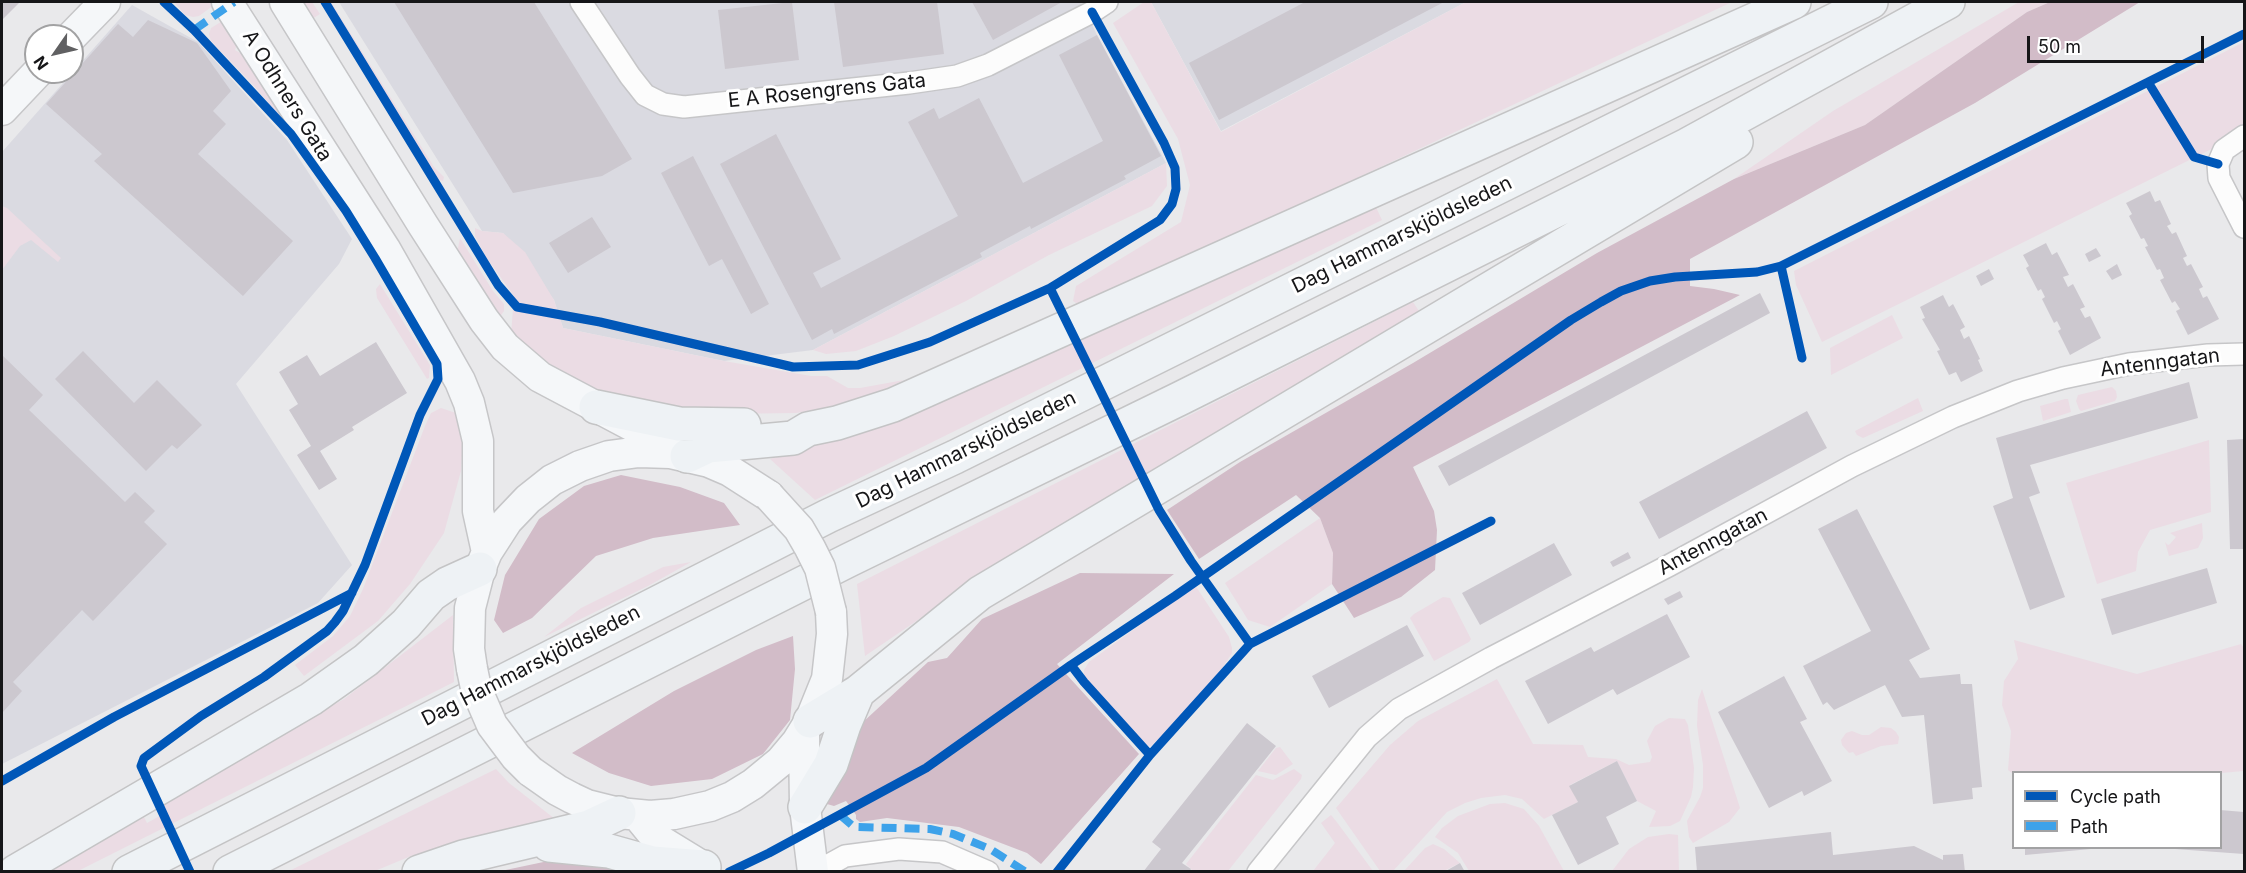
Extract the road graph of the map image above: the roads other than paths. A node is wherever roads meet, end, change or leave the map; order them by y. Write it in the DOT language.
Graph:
graph roads {
  1 [pos="105,2"];
  2 [pos="227,2"];
  3 [pos="285,2"];
  4 [pos="581,2"];
  5 [pos="1107,2"];
  6 [pos="1794,2"];
  7 [pos="1871,2"];
  8 [pos="1948,2"];
  9 [pos="1974,2"];
  10 [pos="84,24"];
  11 [pos="27,84"];
  12 [pos="2,110"];
  13 [pos="2244,136"];
  14 [pos="2244,227"];
  15 [pos="2244,354"];
  16 [pos="596,406"];
  17 [pos="808,429"];
  18 [pos="678,454"];
  19 [pos="484,560"];
  20 [pos="858,692"];
  21 [pos="807,726"];
  22 [pos="805,807"];
  23 [pos="628,814"];
  24 [pos="527,843"];
  25 [pos="707,869"];
  26 [pos="15,872"];
  27 [pos="129,872"];
  28 [pos="230,872"];
  29 [pos="419,872"];
  30 [pos="814,872"];
  31 [pos="988,872"];
  32 [pos="1258,872"];
  1 -- 10 [label="street"];
  2 -- 19 [label="street, A Odhners Gata"];
  3 -- 16 [label="street"];
  4 -- 5 [label="street, E A Rosengrens Gata"];
  6 -- 17 [label="main road"];
  7 -- 27 [label="main road, Dag Hammarskjöldsleden"];
  8 -- 28 [label="main road"];
  9 -- 20 [label="main road"];
  11 -- 12 [label="street"];
  13 -- 14 [label="street"];
  15 -- 32 [label="street, Antenngatan"];
  16 -- 17 [label="main road"];
  16 -- 18 [label="street"];
  17 -- 18 [label="main road"];
  18 -- 19 [label="street"];
  18 -- 21 [label="street, bridge"];
  19 -- 23 [label="street, bridge"];
  19 -- 26 [label="main road"];
  20 -- 21 [label="main road"];
  20 -- 22 [label="main road"];
  21 -- 22 [label="street"];
  21 -- 23 [label="street"];
  22 -- 30 [label="street"];
  23 -- 24 [label="main road"];
  23 -- 25 [label="street"];
  24 -- 25 [label="main road"];
  24 -- 29 [label="main road"];
  30 -- 31 [label="street"];
}
